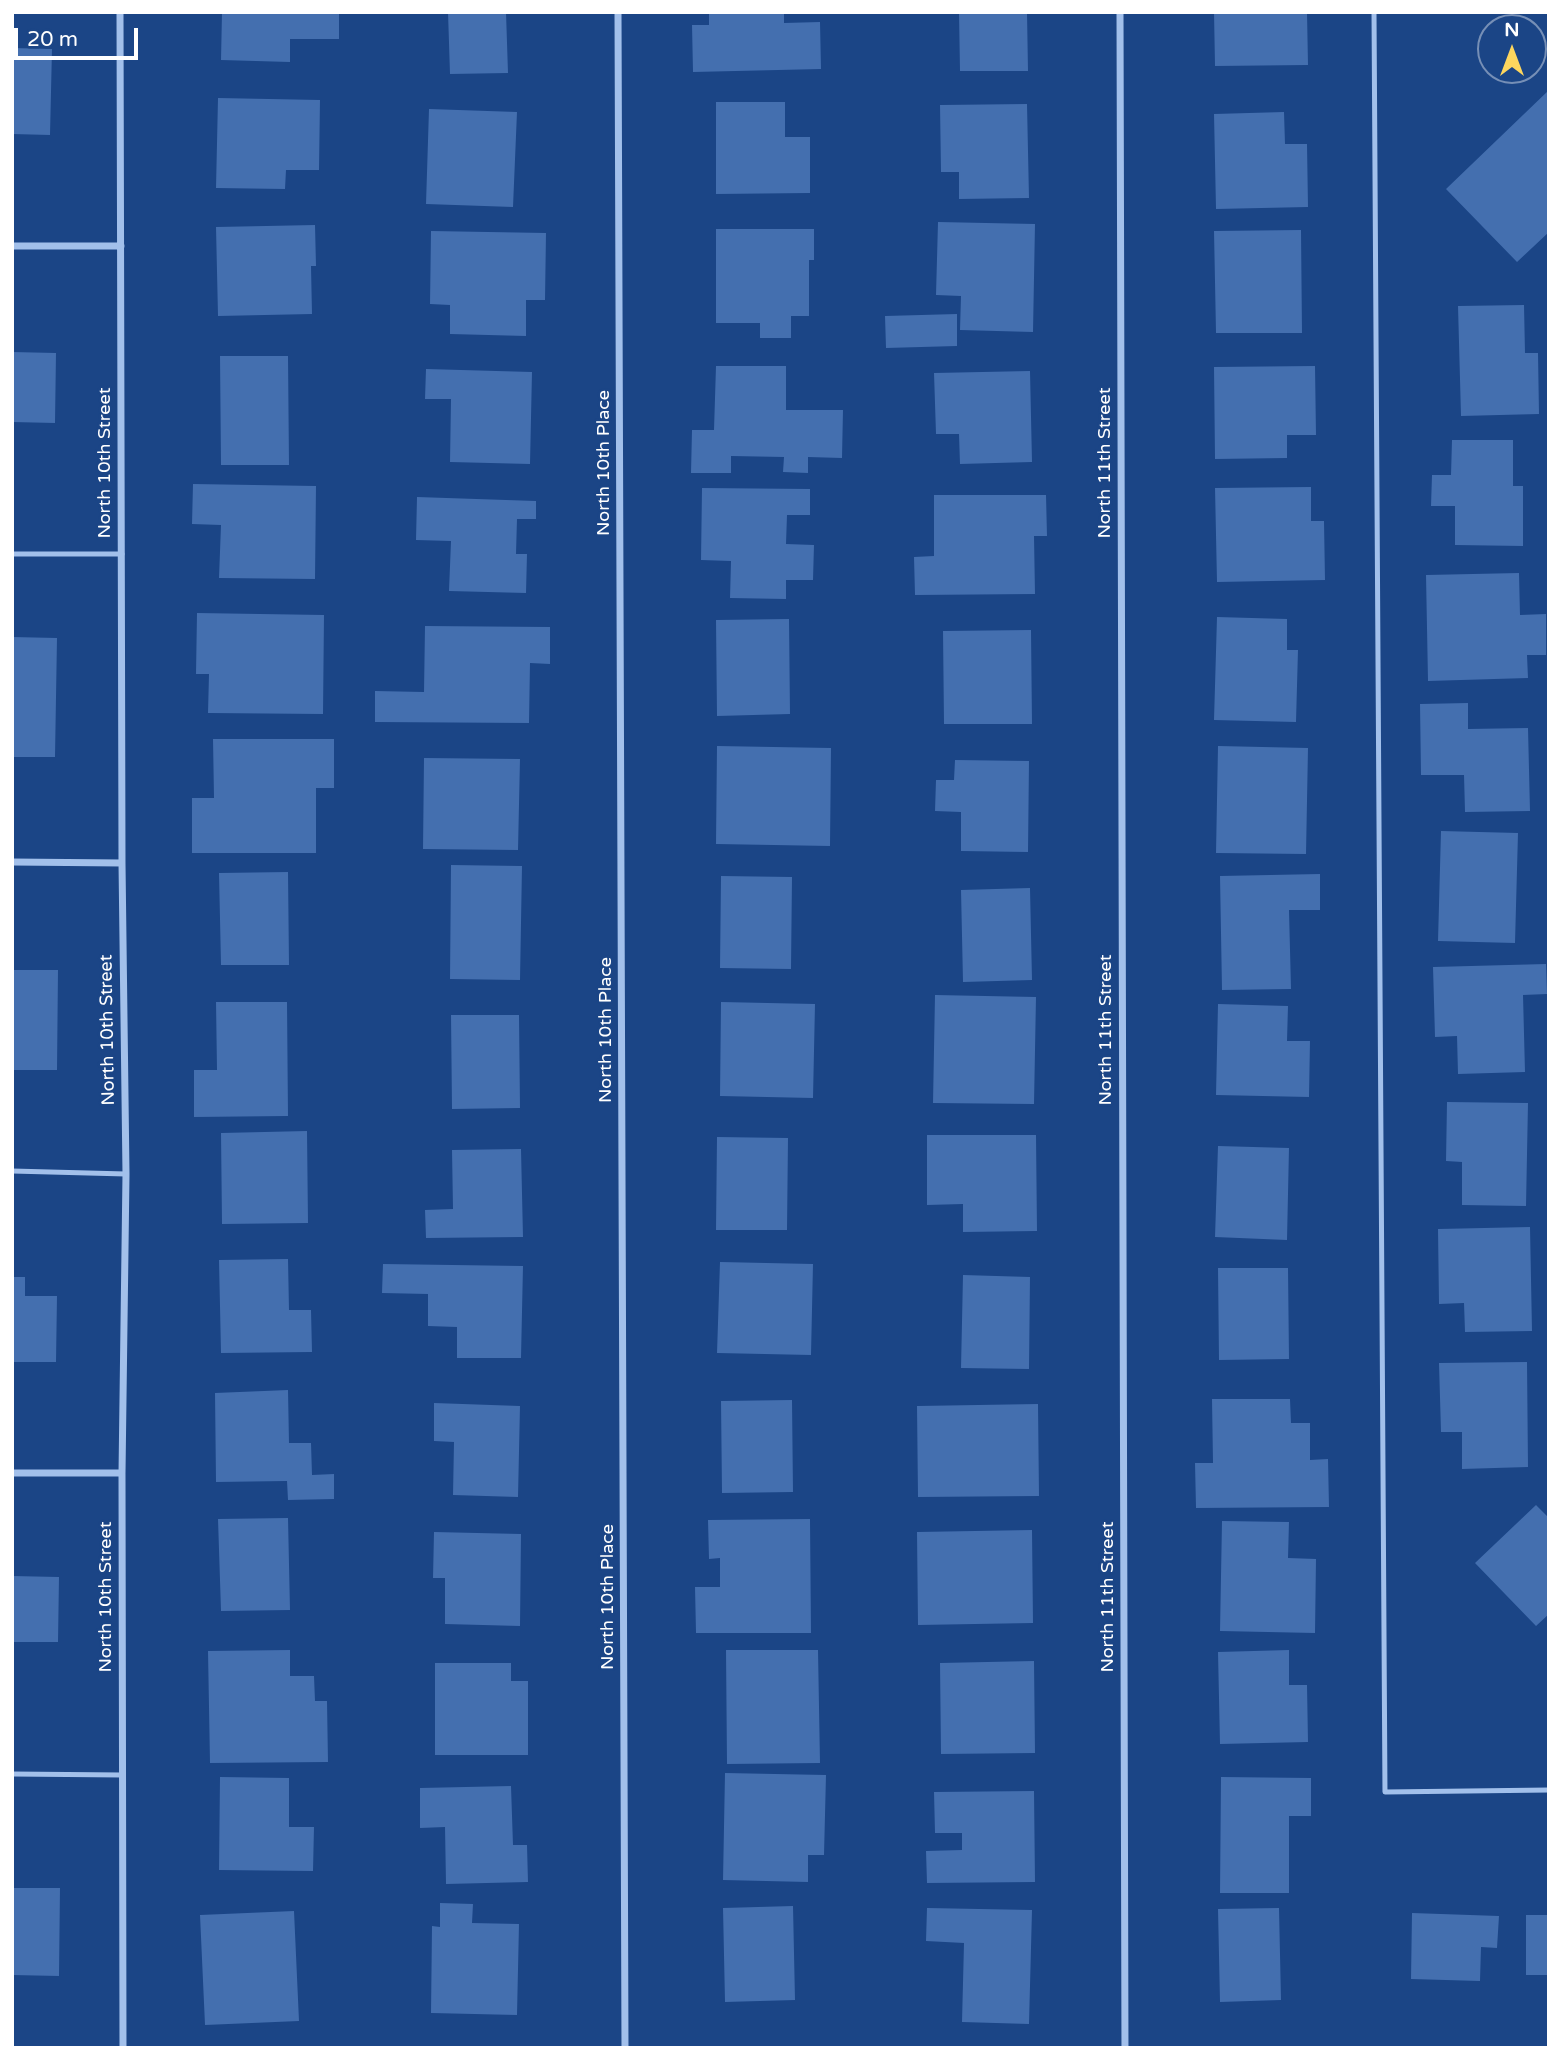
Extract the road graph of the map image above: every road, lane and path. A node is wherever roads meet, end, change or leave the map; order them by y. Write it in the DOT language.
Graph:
graph roads {
  1 [pos="120,12"];
  2 [pos="618,12"];
  3 [pos="1120,12"];
  4 [pos="1374,12"];
  5 [pos="12,246"];
  6 [pos="121,246"];
  7 [pos="12,554"];
  8 [pos="122,554"];
  9 [pos="12,862"];
  10 [pos="122,863"];
  11 [pos="12,1171"];
  12 [pos="126,1174"];
  13 [pos="12,1473"];
  14 [pos="122,1474"];
  15 [pos="12,1774"];
  16 [pos="122,1774"];
  17 [pos="1549,1790"];
  18 [pos="123,2048"];
  19 [pos="625,2048"];
  20 [pos="1125,2048"];
  1 -- 6 [label="street, North 10th Street"];
  2 -- 19 [label="street, North 10th Place"];
  3 -- 20 [label="street, North 11th Street"];
  4 -- 17 [label="lane"];
  5 -- 6 [label="street"];
  6 -- 8 [label="street, North 10th Street"];
  7 -- 8 [label="lane"];
  8 -- 10 [label="street, North 10th Street"];
  9 -- 10 [label="street"];
  10 -- 12 [label="street, North 10th Street"];
  11 -- 12 [label="lane"];
  12 -- 14 [label="street, North 10th Street"];
  13 -- 14 [label="street"];
  14 -- 16 [label="street, North 10th Street"];
  15 -- 16 [label="lane"];
  16 -- 18 [label="street, North 10th Street"];
}
